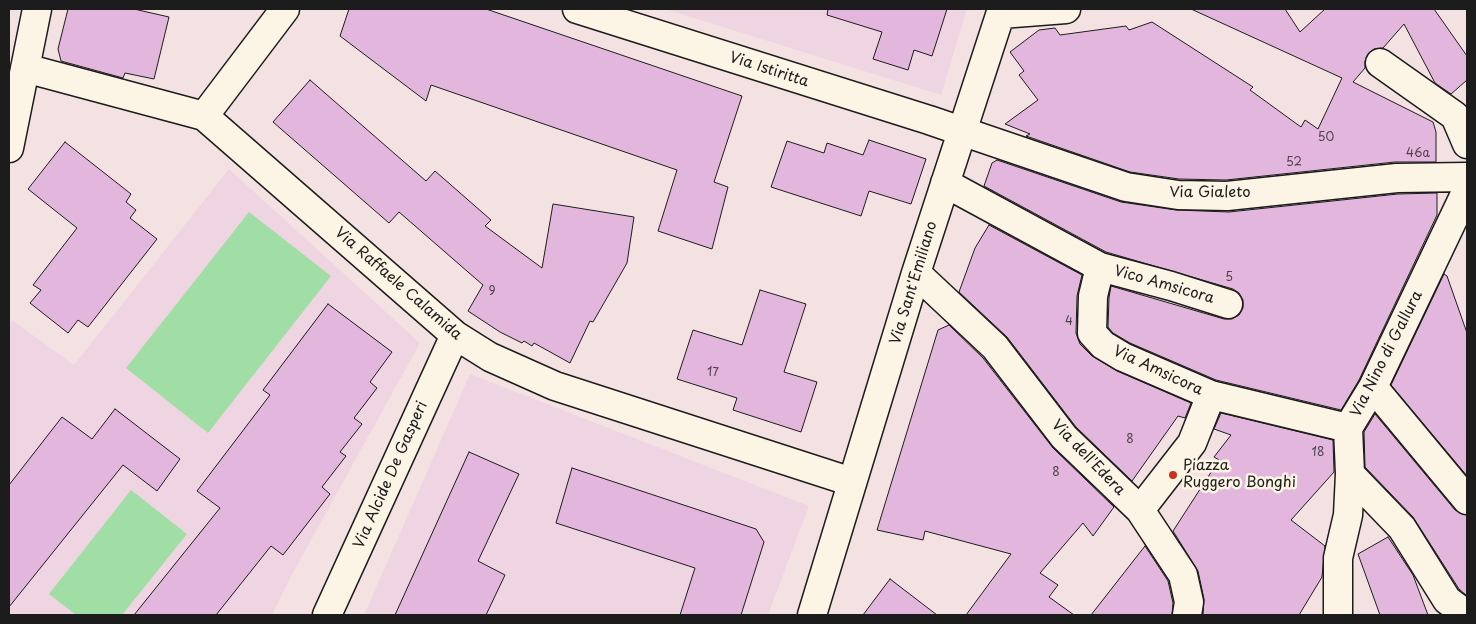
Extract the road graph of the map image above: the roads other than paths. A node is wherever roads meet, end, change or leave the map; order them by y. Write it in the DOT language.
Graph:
graph roads {
  1 [pos="37,9"];
  2 [pos="284,9"];
  3 [pos="577,9"];
  4 [pos="1066,9"];
  5 [pos="1001,11"];
  6 [pos="1380,63"];
  7 [pos="25,68"];
  8 [pos="204,116"];
  9 [pos="962,131"];
  10 [pos="1467,144"];
  11 [pos="9,148"];
  12 [pos="1467,177"];
  13 [pos="945,183"];
  14 [pos="1467,190"];
  15 [pos="1100,267"];
  16 [pos="916,273"];
  17 [pos="1228,304"];
  18 [pos="455,335"];
  19 [pos="1373,386"];
  20 [pos="1211,395"];
  21 [pos="1348,428"];
  22 [pos="1350,474"];
  23 [pos="852,482"];
  24 [pos="1467,500"];
  25 [pos="1140,510"];
  26 [pos="1454,610"];
  27 [pos="327,615"];
  28 [pos="812,615"];
  29 [pos="1187,615"];
  30 [pos="1338,615"];
  1 -- 7 [label="street"];
  2 -- 8 [label="street"];
  3 -- 9 [label="street, Via Istiritta"];
  4 -- 5 [label="street, Via Sant'Emiliano"];
  5 -- 9 [label="street, Via Sant'Emiliano"];
  6 -- 10 [label="street"];
  7 -- 8 [label="street, Via Raffaele Calamida"];
  7 -- 11 [label="street"];
  8 -- 18 [label="street, Via Raffaele Calamida"];
  9 -- 12 [label="street, Via Gialeto"];
  9 -- 13 [label="street, Via Sant'Emiliano"];
  13 -- 15 [label="street"];
  13 -- 16 [label="street, Via Sant'Emiliano"];
  14 -- 19 [label="street, Via Nino di Gallura"];
  15 -- 17 [label="street, Vico Amsicora"];
  15 -- 20 [label="street, Via Amsicora"];
  16 -- 23 [label="street, Via Sant'Emiliano"];
  16 -- 25 [label="street, Via dell'Edera"];
  18 -- 23 [label="street, Via Raffaele Calamida"];
  18 -- 27 [label="street, Via Alcide De Gasperi"];
  19 -- 21 [label="street, Via Nino di Gallura"];
  19 -- 24 [label="street"];
  20 -- 21 [label="street, Via Amsicora"];
  20 -- 25 [label="street"];
  21 -- 22 [label="street, Via Nino di Gallura"];
  22 -- 26 [label="street"];
  22 -- 30 [label="street, Via Nino di Gallura"];
  23 -- 28 [label="street, Via Sant'Emiliano"];
  25 -- 29 [label="street, Via dell'Edera"];
}
